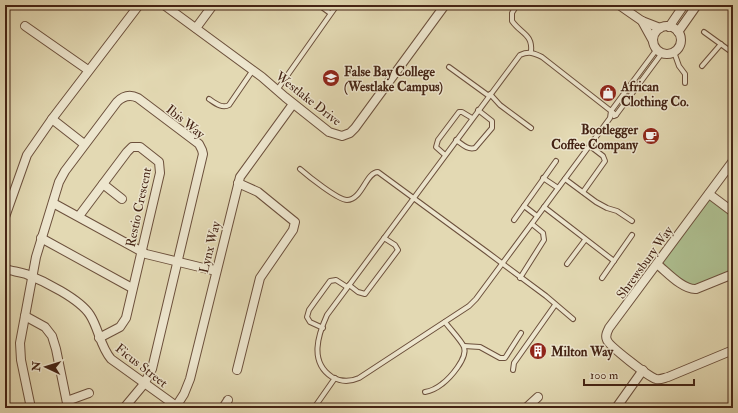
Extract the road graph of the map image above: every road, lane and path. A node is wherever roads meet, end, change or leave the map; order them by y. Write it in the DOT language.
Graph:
graph roads {
  1 [pos="139,5"];
  2 [pos="164,5"];
  3 [pos="213,5"];
  4 [pos="318,5"];
  5 [pos="337,5"];
  6 [pos="445,5"];
  7 [pos="517,5"];
  8 [pos="619,5"];
  9 [pos="684,5"];
  10 [pos="697,5"];
  11 [pos="330,13"];
  12 [pos="642,21"];
  13 [pos="25,26"];
  14 [pos="669,27"];
  15 [pos="196,28"];
  16 [pos="660,28"];
  17 [pos="678,32"];
  18 [pos="704,32"];
  19 [pos="653,41"];
  20 [pos="721,44"];
  21 [pos="659,51"];
  22 [pos="531,52"];
  23 [pos="674,52"];
  24 [pos="733,53"];
  25 [pos="702,66"];
  26 [pos="449,67"];
  27 [pos="88,70"];
  28 [pos="253,70"];
  29 [pos="685,83"];
  30 [pos="277,90"];
  31 [pos="489,95"];
  32 [pos="209,99"];
  33 [pos="293,104"];
  34 [pos="478,110"];
  35 [pos="611,111"];
  36 [pos="616,115"];
  37 [pos="472,118"];
  38 [pos="610,118"];
  39 [pos="52,119"];
  40 [pos="531,128"];
  41 [pos="456,140"];
  42 [pos="84,144"];
  43 [pos="590,146"];
  44 [pos="445,155"];
  45 [pos="556,161"];
  46 [pos="733,161"];
  47 [pos="300,169"];
  48 [pos="543,178"];
  49 [pos="565,179"];
  50 [pos="238,183"];
  51 [pos="103,184"];
  52 [pos="558,188"];
  53 [pos="583,192"];
  54 [pos="709,194"];
  55 [pos="414,197"];
  56 [pos="122,199"];
  57 [pos="53,203"];
  58 [pos="524,206"];
  59 [pos="544,207"];
  60 [pos="733,212"];
  61 [pos="5,216"];
  62 [pos="79,216"];
  63 [pos="537,216"];
  64 [pos="514,220"];
  65 [pos="632,221"];
  66 [pos="532,224"];
  67 [pos="632,235"];
  68 [pos="41,238"];
  69 [pos="384,238"];
  70 [pos="585,240"];
  71 [pos="141,252"];
  72 [pos="177,261"];
  73 [pos="614,261"];
  74 [pos="502,264"];
  75 [pos="567,264"];
  76 [pos="657,264"];
  77 [pos="5,269"];
  78 [pos="216,270"];
  79 [pos="733,274"];
  80 [pos="32,277"];
  81 [pos="520,278"];
  82 [pos="602,278"];
  83 [pos="348,286"];
  84 [pos="132,288"];
  85 [pos="555,305"];
  86 [pos="24,316"];
  87 [pos="573,319"];
  88 [pos="445,322"];
  89 [pos="322,328"];
  90 [pos="521,333"];
  91 [pos="99,338"];
  92 [pos="464,346"];
  93 [pos="733,350"];
  94 [pos="237,370"];
  95 [pos="513,370"];
  96 [pos="643,370"];
  97 [pos="335,378"];
  98 [pos="144,384"];
  99 [pos="425,392"];
  100 [pos="89,393"];
  101 [pos="538,397"];
  102 [pos="228,400"];
  103 [pos="67,405"];
  104 [pos="177,407"];
  105 [pos="31,408"];
  106 [pos="124,408"];
  107 [pos="223,408"];
  108 [pos="314,408"];
  109 [pos="526,408"];
  110 [pos="616,408"];
  1 -- 27 [label="street"];
  2 -- 15 [label="street, Westlake Drive"];
  3 -- 15 [label="street"];
  4 -- 11 [label="lane"];
  5 -- 11 [label="lane"];
  6 -- 33 [label="street, Westlake Drive"];
  7 -- 22 [label="lane"];
  8 -- 12 [label="street"];
  9 -- 14 [label="street"];
  10 -- 17 [label="street"];
  11 -- 30 [label="lane"];
  12 -- 16 [label="street"];
  12 -- 19 [label="street"];
  13 -- 27 [label="street"];
  14 -- 16 [label="street"];
  14 -- 17 [label="street"];
  15 -- 28 [label="street, Westlake Drive"];
  16 -- 19 [label="street"];
  17 -- 23 [label="street"];
  18 -- 20 [label="lane"];
  19 -- 21 [label="street"];
  20 -- 24 [label="lane"];
  20 -- 25 [label="lane"];
  21 -- 23 [label="street"];
  21 -- 35 [label="lane"];
  21 -- 36 [label="lane"];
  22 -- 31 [label="lane"];
  22 -- 35 [label="lane"];
  23 -- 29 [label="lane"];
  26 -- 31 [label="lane"];
  27 -- 39 [label="street"];
  28 -- 30 [label="street, Westlake Drive"];
  28 -- 32 [label="lane"];
  30 -- 33 [label="street, Westlake Drive"];
  31 -- 34 [label="lane"];
  31 -- 40 [label="lane"];
  33 -- 50 [label="street, Lynx Way"];
  34 -- 37 [label="lane"];
  34 -- 41 [label="lane"];
  35 -- 36 [label="lane"];
  35 -- 38 [label="lane"];
  36 -- 38 [label="lane"];
  37 -- 41 [label="lane"];
  37 -- 44 [label="lane"];
  38 -- 43 [label="lane"];
  39 -- 42 [label="street"];
  39 -- 61 [label="street"];
  41 -- 44 [label="lane"];
  42 -- 57 [label="street, Ibis Way"];
  42 -- 72 [label="street, Ibis Way"];
  43 -- 49 [label="lane"];
  43 -- 53 [label="lane"];
  44 -- 55 [label="lane"];
  45 -- 48 [label="lane"];
  46 -- 54 [label="street, Shrewsbury Way"];
  47 -- 55 [label="lane"];
  48 -- 52 [label="lane"];
  48 -- 58 [label="lane"];
  49 -- 52 [label="lane"];
  49 -- 53 [label="lane"];
  50 -- 78 [label="street, Lynx Way"];
  50 -- 94 [label="street"];
  51 -- 56 [label="street"];
  51 -- 62 [label="street, Restio Crescent"];
  51 -- 71 [label="street, Restio Crescent"];
  52 -- 59 [label="lane"];
  53 -- 65 [label="lane"];
  54 -- 60 [label="street"];
  54 -- 76 [label="street, Shrewsbury Way"];
  55 -- 69 [label="lane"];
  55 -- 74 [label="lane"];
  57 -- 62 [label="street"];
  57 -- 68 [label="street, Ibis Way"];
  58 -- 63 [label="lane"];
  58 -- 64 [label="lane"];
  59 -- 63 [label="lane"];
  59 -- 70 [label="lane"];
  62 -- 71 [label="street"];
  63 -- 66 [label="lane"];
  66 -- 74 [label="lane"];
  66 -- 81 [label="lane"];
  67 -- 73 [label="lane"];
  68 -- 80 [label="street, Ibis Way"];
  68 -- 84 [label="street"];
  69 -- 83 [label="lane"];
  69 -- 83 [label="lane"];
  70 -- 73 [label="lane"];
  70 -- 75 [label="lane"];
  71 -- 72 [label="street"];
  71 -- 84 [label="street, Restio Crescent"];
  72 -- 78 [label="street"];
  72 -- 98 [label="street, Ibis Way"];
  73 -- 82 [label="lane"];
  74 -- 81 [label="lane"];
  74 -- 88 [label="lane"];
  76 -- 79 [label="street"];
  76 -- 96 [label="street, Shrewsbury Way"];
  77 -- 80 [label="street, Ficus Street"];
  78 -- 104 [label="street, Lynx Way"];
  80 -- 86 [label="street, Ibis Way"];
  80 -- 91 [label="street, Ficus Street"];
  81 -- 85 [label="lane"];
  83 -- 89 [label="lane"];
  83 -- 89 [label="lane"];
  84 -- 91 [label="street, Restio Crescent"];
  85 -- 87 [label="lane"];
  85 -- 95 [label="lane"];
  86 -- 103 [label="street"];
  86 -- 105 [label="street, Ibis Way"];
  88 -- 92 [label="lane"];
  88 -- 97 [label="lane"];
  89 -- 97 [label="lane"];
  90 -- 92 [label="lane"];
  91 -- 98 [label="street, Ficus Street"];
  92 -- 99 [label="lane"];
  93 -- 96 [label="street, Shrewsbury Way"];
  96 -- 110 [label="street"];
  97 -- 108 [label="lane"];
  98 -- 104 [label="street, Ficus Street"];
  98 -- 106 [label="street, Ibis Way"];
  100 -- 103 [label="street"];
  101 -- 109 [label="street"];
  102 -- 107 [label="street"];
}
